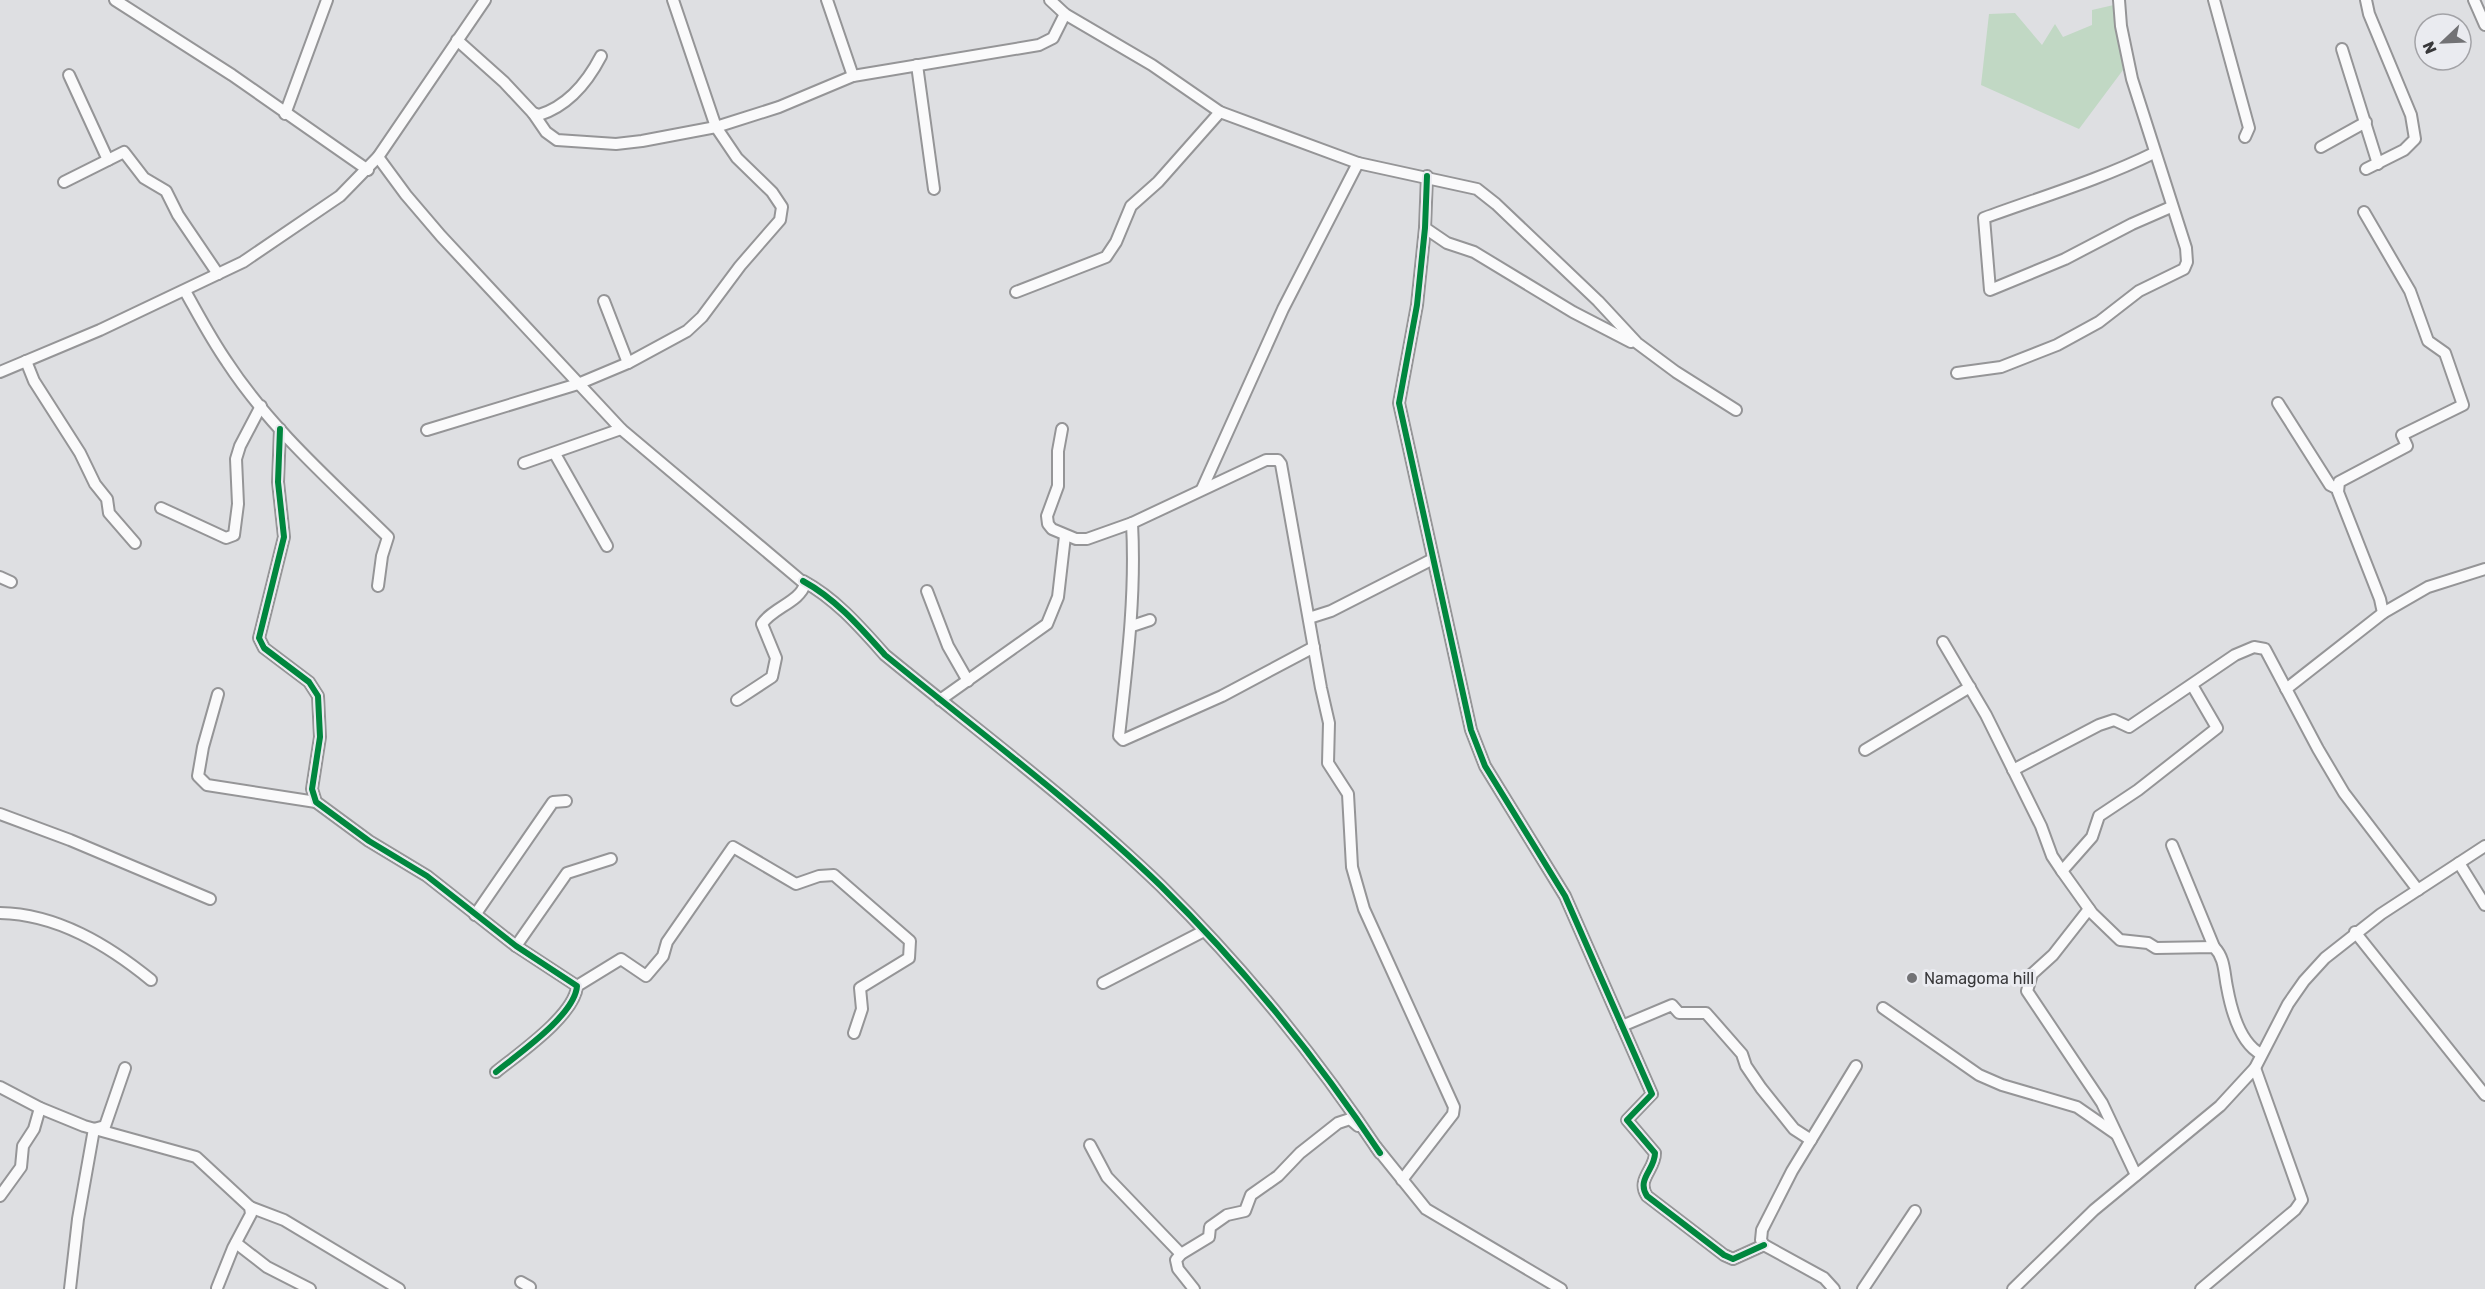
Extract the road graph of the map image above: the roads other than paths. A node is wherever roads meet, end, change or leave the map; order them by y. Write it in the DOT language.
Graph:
graph roads {
  1 [pos="115,0"];
  2 [pos="327,0"];
  3 [pos="485,0"];
  4 [pos="673,0"];
  5 [pos="826,0"];
  6 [pos="1050,0"];
  7 [pos="2119,0"];
  8 [pos="2214,0"];
  9 [pos="2366,0"];
  10 [pos="2474,0"];
  11 [pos="1065,14"];
  12 [pos="2485,25"];
  13 [pos="457,40"];
  14 [pos="2342,49"];
  15 [pos="601,56"];
  16 [pos="917,65"];
  17 [pos="69,75"];
  18 [pos="852,76"];
  19 [pos="1220,112"];
  20 [pos="533,113"];
  21 [pos="285,114"];
  22 [pos="2366,122"];
  23 [pos="716,127"];
  24 [pos="2245,137"];
  25 [pos="2321,147"];
  26 [pos="2154,153"];
  27 [pos="378,157"];
  28 [pos="108,159"];
  29 [pos="1358,163"];
  30 [pos="2378,164"];
  31 [pos="368,170"];
  32 [pos="2366,170"];
  33 [pos="1426,176"];
  34 [pos="63,182"];
  35 [pos="934,189"];
  36 [pos="2171,207"];
  37 [pos="2364,212"];
  38 [pos="1425,228"];
  39 [pos="218,274"];
  40 [pos="184,291"];
  41 [pos="1016,292"];
  42 [pos="604,301"];
  43 [pos="1652,354"];
  44 [pos="26,361"];
  45 [pos="628,363"];
  46 [pos="0,372"];
  47 [pos="1957,373"];
  48 [pos="578,384"];
  49 [pos="2278,403"];
  50 [pos="261,406"];
  51 [pos="1736,410"];
  52 [pos="280,429"];
  53 [pos="621,429"];
  54 [pos="1062,429"];
  55 [pos="427,430"];
  56 [pos="555,454"];
  57 [pos="524,463"];
  58 [pos="1202,489"];
  59 [pos="2338,489"];
  60 [pos="161,508"];
  61 [pos="1132,523"];
  62 [pos="1065,536"];
  63 [pos="135,543"];
  64 [pos="607,546"];
  65 [pos="1433,559"];
  66 [pos="2485,569"];
  67 [pos="0,577"];
  68 [pos="803,581"];
  69 [pos="11,582"];
  70 [pos="378,586"];
  71 [pos="927,591"];
  72 [pos="2383,613"];
  73 [pos="1309,618"];
  74 [pos="1150,620"];
  75 [pos="1132,626"];
  76 [pos="1943,642"];
  77 [pos="1314,647"];
  78 [pos="968,681"];
  79 [pos="2192,685"];
  80 [pos="1970,687"];
  81 [pos="2286,689"];
  82 [pos="218,694"];
  83 [pos="737,700"];
  84 [pos="940,700"];
  85 [pos="1865,750"];
  86 [pos="2013,770"];
  87 [pos="566,801"];
  88 [pos="316,802"];
  89 [pos="0,814"];
  90 [pos="2172,845"];
  91 [pos="2485,846"];
  92 [pos="611,859"];
  93 [pos="2459,863"];
  94 [pos="2062,871"];
  95 [pos="2418,890"];
  96 [pos="210,899"];
  97 [pos="2485,904"];
  98 [pos="2089,909"];
  99 [pos="0,913"];
  100 [pos="475,915"];
  101 [pos="1204,931"];
  102 [pos="2355,932"];
  103 [pos="516,946"];
  104 [pos="2214,947"];
  105 [pos="151,980"];
  106 [pos="1103,983"];
  107 [pos="577,986"];
  108 [pos="1883,1008"];
  109 [pos="1623,1026"];
  110 [pos="854,1033"];
  111 [pos="2261,1054"];
  112 [pos="1856,1066"];
  113 [pos="125,1068"];
  114 [pos="2255,1068"];
  115 [pos="496,1072"];
  116 [pos="0,1087"];
  117 [pos="2485,1095"];
  118 [pos="40,1108"];
  119 [pos="94,1129"];
  120 [pos="2116,1134"];
  121 [pos="1811,1140"];
  122 [pos="1090,1145"];
  123 [pos="1380,1153"];
  124 [pos="2136,1174"];
  125 [pos="1402,1180"];
  126 [pos="0,1196"];
  127 [pos="250,1207"];
  128 [pos="1915,1211"];
  129 [pos="236,1243"];
  130 [pos="1764,1245"];
  131 [pos="1180,1254"];
  132 [pos="72,1288"];
  133 [pos="217,1288"];
  134 [pos="310,1289"];
  135 [pos="399,1289"];
  136 [pos="1194,1289"];
  137 [pos="1561,1289"];
  138 [pos="1834,1289"];
  139 [pos="1863,1289"];
  140 [pos="2013,1289"];
  141 [pos="2201,1289"];
  1 -- 21 [label="street"];
  2 -- 21 [label="street"];
  3 -- 13 [label="street"];
  4 -- 23 [label="street"];
  5 -- 18 [label="street"];
  6 -- 11 [label="street"];
  7 -- 26 [label="street"];
  8 -- 24 [label="street"];
  9 -- 30 [label="street"];
  10 -- 12 [label="street"];
  11 -- 16 [label="street"];
  11 -- 19 [label="street"];
  13 -- 20 [label="street"];
  13 -- 27 [label="street"];
  14 -- 22 [label="street"];
  15 -- 20 [label="street"];
  16 -- 18 [label="street"];
  16 -- 35 [label="street"];
  17 -- 28 [label="street"];
  18 -- 23 [label="street"];
  19 -- 29 [label="street"];
  19 -- 41 [label="street"];
  20 -- 23 [label="street"];
  21 -- 31 [label="street"];
  22 -- 25 [label="street"];
  22 -- 30 [label="street"];
  23 -- 45 [label="street"];
  26 -- 36 [label="street"];
  26 -- 36 [label="street"];
  27 -- 31 [label="street"];
  27 -- 48 [label="street"];
  28 -- 34 [label="street"];
  28 -- 39 [label="street"];
  29 -- 33 [label="street"];
  29 -- 58 [label="street"];
  30 -- 32 [label="street"];
  31 -- 39 [label="street"];
  33 -- 38 [label="street"];
  33 -- 43 [label="street"];
  36 -- 47 [label="street"];
  37 -- 59 [label="street"];
  38 -- 43 [label="street"];
  38 -- 65 [label="street"];
  39 -- 40 [label="street"];
  40 -- 44 [label="street"];
  40 -- 50 [label="street"];
  42 -- 45 [label="street"];
  43 -- 51 [label="street"];
  44 -- 46 [label="street"];
  44 -- 63 [label="street"];
  45 -- 48 [label="street"];
  48 -- 53 [label="street"];
  48 -- 55 [label="street"];
  49 -- 59 [label="street"];
  50 -- 52 [label="street"];
  50 -- 60 [label="street"];
  52 -- 70 [label="street"];
  52 -- 88 [label="street"];
  53 -- 56 [label="street"];
  53 -- 68 [label="street"];
  54 -- 62 [label="street"];
  56 -- 57 [label="street"];
  56 -- 64 [label="street"];
  58 -- 61 [label="street"];
  58 -- 73 [label="street"];
  59 -- 72 [label="street"];
  61 -- 62 [label="street"];
  61 -- 75 [label="street"];
  62 -- 78 [label="street"];
  65 -- 73 [label="street"];
  65 -- 109 [label="street"];
  66 -- 72 [label="street"];
  67 -- 69 [label="street"];
  68 -- 83 [label="street"];
  68 -- 84 [label="street"];
  71 -- 78 [label="street"];
  72 -- 81 [label="street"];
  73 -- 77 [label="street"];
  74 -- 75 [label="street"];
  75 -- 77 [label="street"];
  76 -- 80 [label="street"];
  77 -- 125 [label="street"];
  78 -- 84 [label="street"];
  79 -- 81 [label="street"];
  79 -- 86 [label="street"];
  79 -- 94 [label="street"];
  80 -- 85 [label="street"];
  80 -- 86 [label="street"];
  81 -- 95 [label="street"];
  82 -- 88 [label="street"];
  84 -- 101 [label="street"];
  86 -- 94 [label="street"];
  87 -- 100 [label="street"];
  88 -- 100 [label="street"];
  89 -- 96 [label="street"];
  90 -- 104 [label="street"];
  91 -- 93 [label="street"];
  92 -- 103 [label="street"];
  93 -- 95 [label="street"];
  93 -- 97 [label="street"];
  94 -- 98 [label="street"];
  95 -- 102 [label="street"];
  98 -- 104 [label="street"];
  98 -- 120 [label="street"];
  99 -- 105 [label="street"];
  100 -- 103 [label="street"];
  101 -- 106 [label="street"];
  101 -- 123 [label="street"];
  102 -- 111 [label="street"];
  102 -- 117 [label="street"];
  103 -- 107 [label="street"];
  104 -- 111 [label="street"];
  107 -- 110 [label="street"];
  107 -- 115 [label="street"];
  108 -- 120 [label="street"];
  109 -- 121 [label="street"];
  109 -- 130 [label="street"];
  111 -- 114 [label="street"];
  112 -- 121 [label="street"];
  113 -- 119 [label="street"];
  114 -- 124 [label="street"];
  114 -- 141 [label="street"];
  116 -- 118 [label="street"];
  118 -- 119 [label="street"];
  118 -- 126 [label="street"];
  119 -- 127 [label="street"];
  119 -- 132 [label="street"];
  120 -- 124 [label="street"];
  121 -- 130 [label="street"];
  122 -- 131 [label="street"];
  123 -- 125 [label="street"];
  123 -- 131 [label="street"];
  124 -- 140 [label="street"];
  125 -- 137 [label="street"];
  127 -- 129 [label="street"];
  127 -- 135 [label="street"];
  128 -- 139 [label="street"];
  129 -- 133 [label="street"];
  129 -- 134 [label="street"];
  130 -- 138 [label="street"];
  131 -- 136 [label="street"];
}
